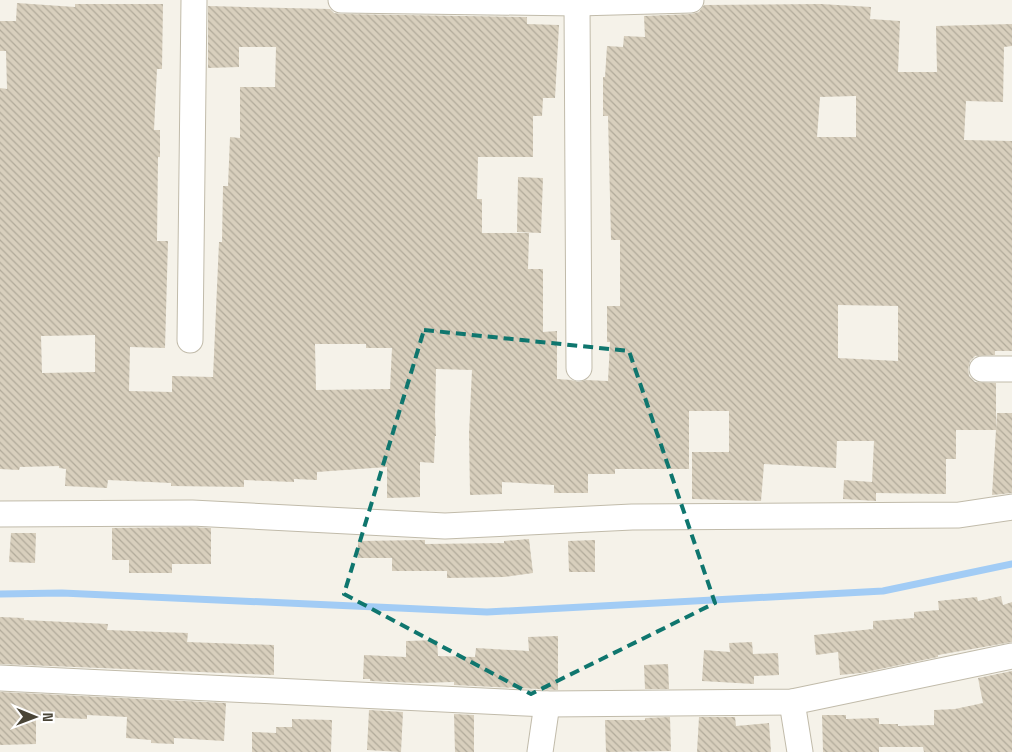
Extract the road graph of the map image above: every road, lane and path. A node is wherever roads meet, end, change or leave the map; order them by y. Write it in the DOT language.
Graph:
graph roads {
  1 [pos="194,0"];
  2 [pos="341,0"];
  3 [pos="650,0"];
  4 [pos="691,0"];
  5 [pos="577,3"];
  6 [pos="190,340"];
  7 [pos="579,368"];
  8 [pos="982,369"];
  9 [pos="1012,369"];
  10 [pos="1012,507"];
  11 [pos="0,514"];
  12 [pos="1012,656"];
  13 [pos="0,678"];
  14 [pos="792,702"];
  15 [pos="547,704"];
  16 [pos="540,752"];
  17 [pos="800,752"];
  1 -- 6 [label="street"];
  2 -- 5 [label="street"];
  3 -- 4 [label="street"];
  3 -- 5 [label="street"];
  5 -- 7 [label="street"];
  8 -- 9 [label="street"];
  10 -- 11 [label="street"];
  12 -- 14 [label="street"];
  13 -- 15 [label="street"];
  14 -- 15 [label="street"];
  14 -- 17 [label="street"];
  15 -- 16 [label="street"];
}
